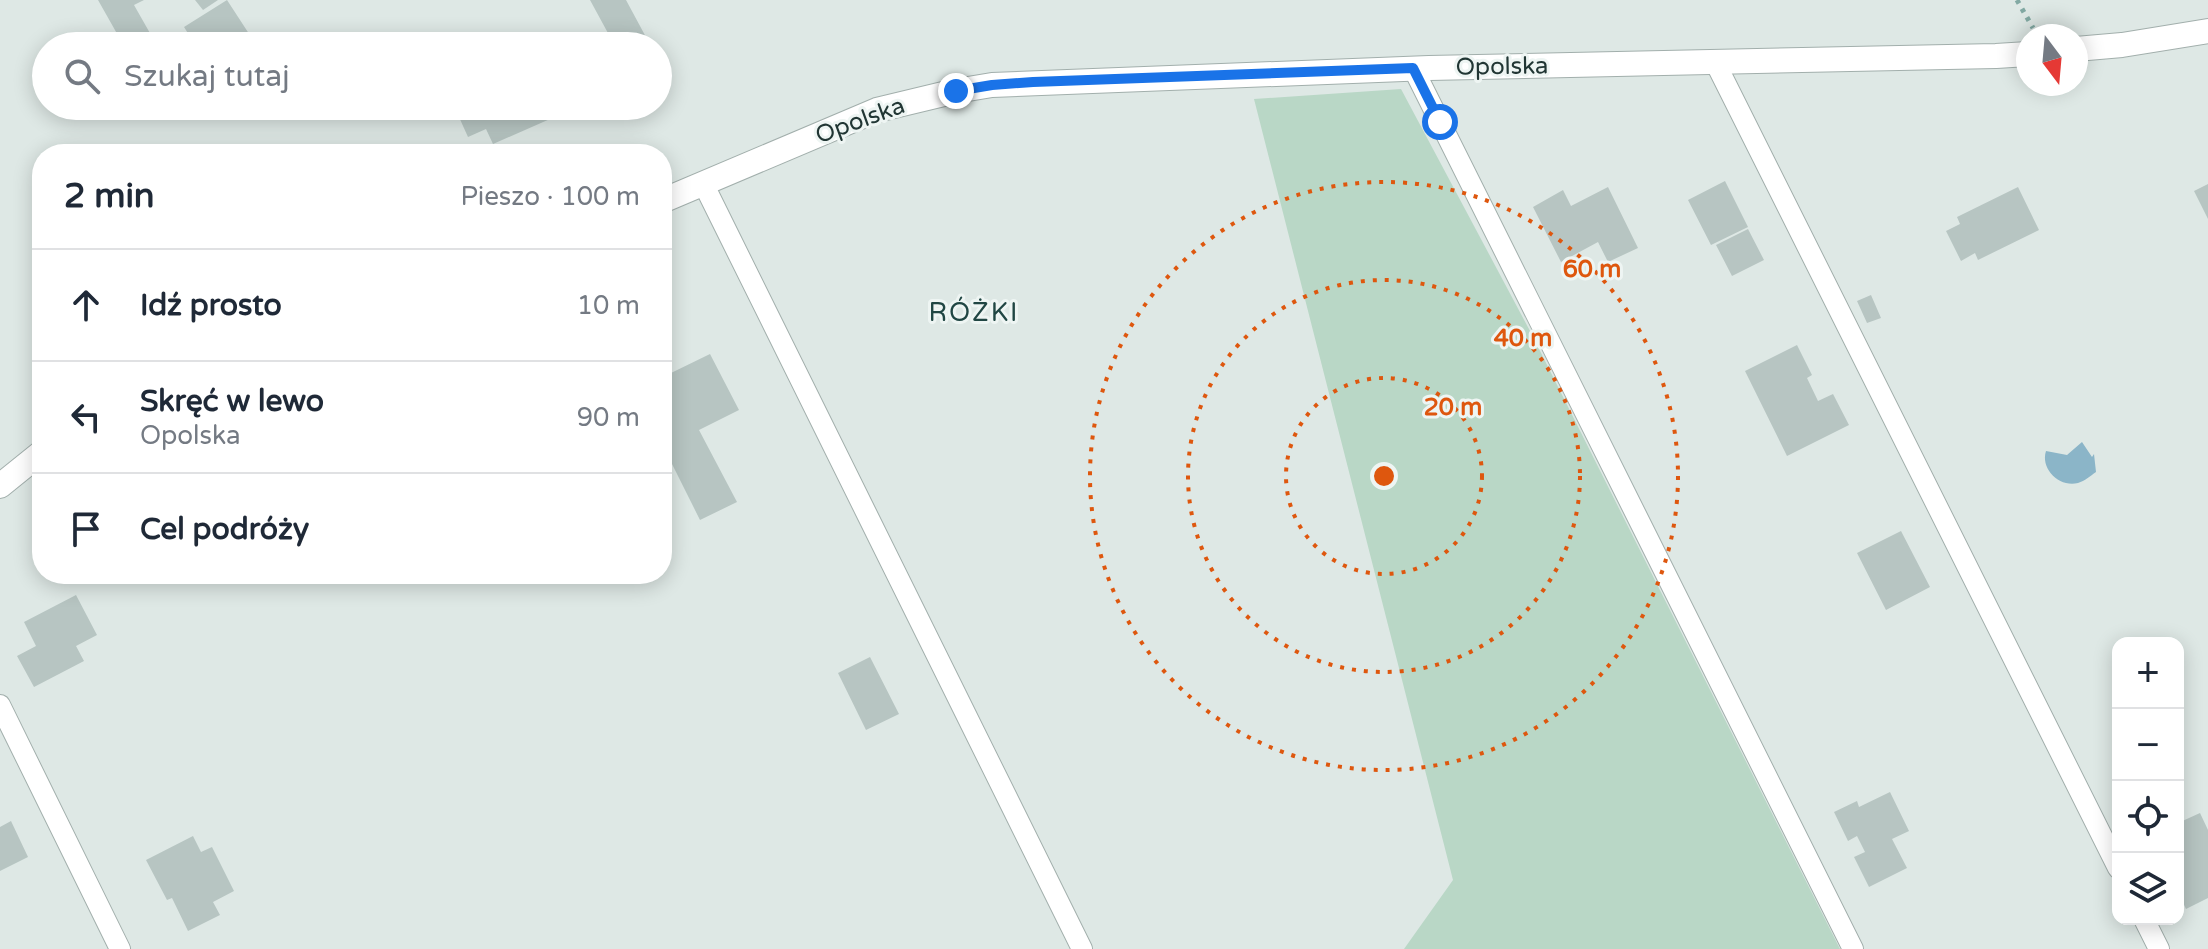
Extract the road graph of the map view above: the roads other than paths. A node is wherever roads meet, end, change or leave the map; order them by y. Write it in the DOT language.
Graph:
graph roads {
  1 [pos="2208,31"];
  2 [pos="2088,48"];
  3 [pos="2016,55"];
  4 [pos="1715,62"];
  5 [pos="1413,68"];
  6 [pos="703,183"];
  7 [pos="672,197"];
  8 [pos="32,460"];
  9 [pos="0,486"];
  10 [pos="0,705"];
  11 [pos="2112,856"];
  12 [pos="2147,925"];
  13 [pos="120,949"];
  14 [pos="1082,949"];
  15 [pos="1853,949"];
  16 [pos="2159,949"];
  1 -- 2 [label="street"];
  3 -- 4 [label="street, Opolska"];
  4 -- 5 [label="street, Opolska"];
  4 -- 11 [label="lane"];
  5 -- 6 [label="street, Opolska"];
  5 -- 15 [label="lane"];
  6 -- 7 [label="street, Opolska"];
  6 -- 14 [label="lane"];
  8 -- 9 [label="street"];
  10 -- 13 [label="lane"];
  12 -- 16 [label="lane"];
}
